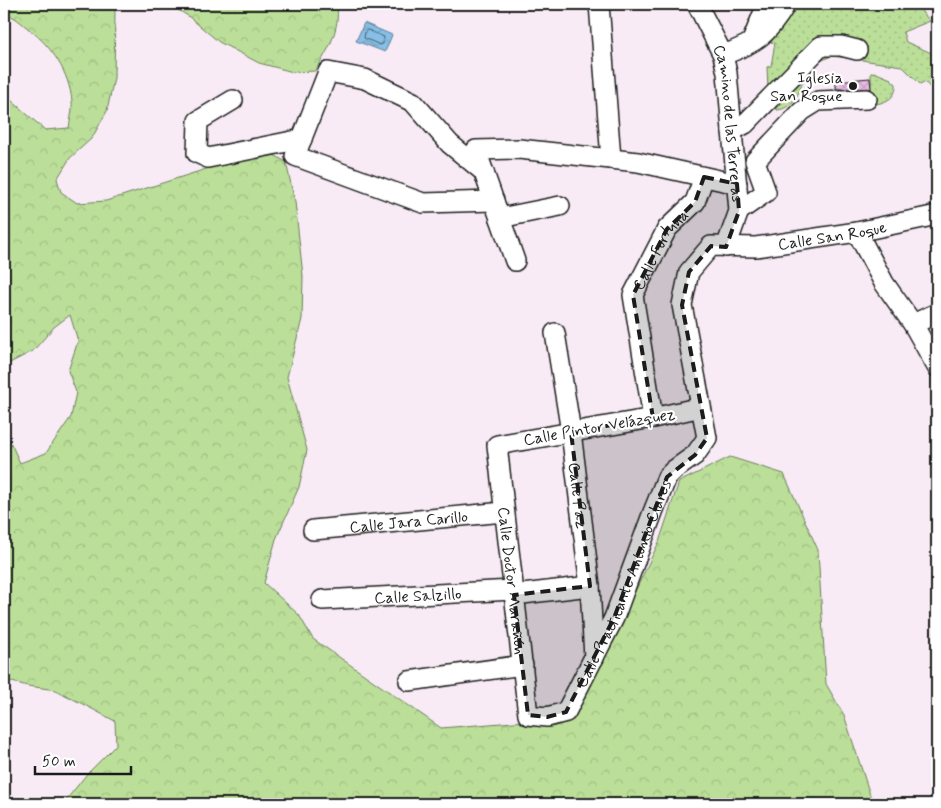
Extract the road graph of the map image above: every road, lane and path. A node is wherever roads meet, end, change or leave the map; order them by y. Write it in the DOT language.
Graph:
graph roads {
  1 [pos="600,4"];
  2 [pos="697,4"];
  3 [pos="767,4"];
  4 [pos="786,4"];
  5 [pos="752,43"];
  6 [pos="857,50"];
  7 [pos="723,55"];
  8 [pos="867,99"];
  9 [pos="233,100"];
  10 [pos="732,131"];
  11 [pos="302,139"];
  12 [pos="612,159"];
  13 [pos="484,172"];
  14 [pos="704,177"];
  15 [pos="737,184"];
  16 [pos="560,206"];
  17 [pos="497,210"];
  18 [pos="739,211"];
  19 [pos="937,215"];
  20 [pos="857,232"];
  21 [pos="726,246"];
  22 [pos="515,261"];
  23 [pos="937,313"];
  24 [pos="913,324"];
  25 [pos="555,333"];
  26 [pos="937,367"];
  27 [pos="702,407"];
  28 [pos="653,418"];
  29 [pos="571,432"];
  30 [pos="496,445"];
  31 [pos="504,512"];
  32 [pos="313,530"];
  33 [pos="590,586"];
  34 [pos="514,592"];
  35 [pos="322,600"];
  36 [pos="594,659"];
  37 [pos="523,665"];
  38 [pos="409,681"];
  39 [pos="528,715"];
  1 -- 12 [label="street"];
  2 -- 7 [label="street, Camino de las Terreras"];
  3 -- 5 [label="street"];
  4 -- 5 [label="street"];
  5 -- 7 [label="street"];
  6 -- 10 [label="street"];
  7 -- 10 [label="street, Camino de las Terreras"];
  8 -- 18 [label="street"];
  9 -- 11 [label="street"];
  10 -- 15 [label="street, Camino de las Terreras"];
  11 -- 13 [label="street"];
  11 -- 17 [label="street"];
  12 -- 13 [label="street"];
  12 -- 14 [label="street"];
  13 -- 17 [label="street"];
  14 -- 15 [label="street"];
  14 -- 28 [label="street, Calle Fortuna"];
  15 -- 18 [label="street, Camino de las Terreras"];
  16 -- 17 [label="street"];
  17 -- 22 [label="street"];
  18 -- 21 [label="street, Camino de las Terreras"];
  19 -- 20 [label="street, Calle San Roque"];
  20 -- 21 [label="street, Calle San Roque"];
  20 -- 24 [label="street"];
  21 -- 27 [label="street, Calle Practicante Antonio Clares"];
  23 -- 24 [label="street"];
  24 -- 26 [label="street"];
  25 -- 29 [label="street, Calle Paz"];
  27 -- 28 [label="street, Calle Pintor Velázquez"];
  27 -- 36 [label="street, Calle Practicante Antonio Clares"];
  28 -- 29 [label="street, Calle Pintor Velázquez"];
  29 -- 30 [label="street, Calle Pintor Velázquez"];
  29 -- 33 [label="street, Calle Paz"];
  30 -- 31 [label="street, Calle Doctor Marañón"];
  31 -- 32 [label="street, Calle Jara Carillo"];
  31 -- 34 [label="street, Calle Doctor Marañón"];
  33 -- 34 [label="street, Calle Salzillo"];
  33 -- 36 [label="street, Calle Paz"];
  34 -- 35 [label="street, Calle Salzillo"];
  34 -- 37 [label="street, Calle Doctor Marañón"];
  36 -- 39 [label="street, Calle Practicante Antonio Clares"];
  37 -- 38 [label="street"];
  37 -- 39 [label="street, Calle Doctor Marañón"];
}
